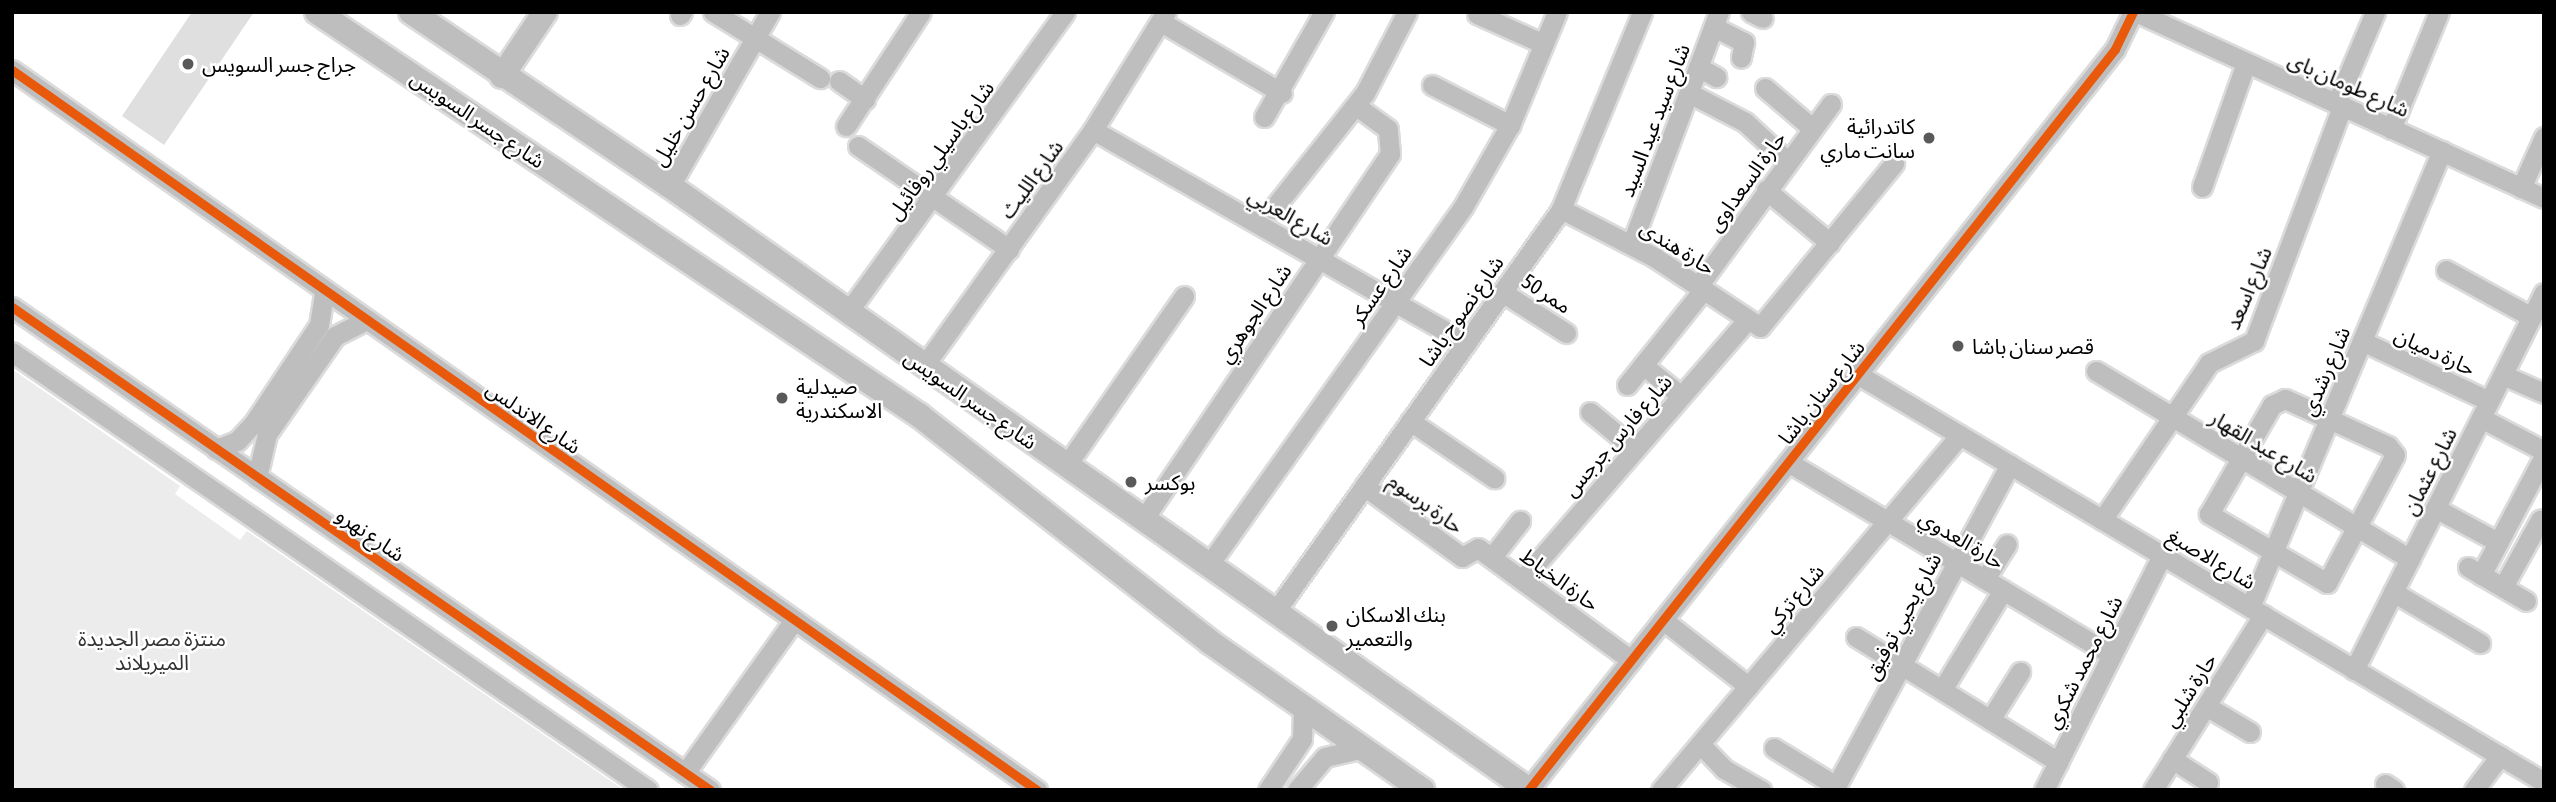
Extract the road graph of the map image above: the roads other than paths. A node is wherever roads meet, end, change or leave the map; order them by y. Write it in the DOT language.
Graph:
graph roads {
  1 [pos="317,12"];
  2 [pos="411,12"];
  3 [pos="545,12"];
  4 [pos="713,12"];
  5 [pos="770,12"];
  6 [pos="1065,12"];
  7 [pos="1324,12"];
  8 [pos="1407,12"];
  9 [pos="1557,12"];
  10 [pos="1642,12"];
  11 [pos="2134,12"];
  12 [pos="2375,12"];
  13 [pos="2439,12"];
  14 [pos="1477,14"];
  15 [pos="913,15"];
  16 [pos="1163,17"];
  17 [pos="1716,20"];
  18 [pos="755,39"];
  19 [pos="1544,44"];
  20 [pos="1741,58"];
  21 [pos="2246,63"];
  22 [pos="1698,67"];
  23 [pos="12,70"];
  24 [pos="502,76"];
  25 [pos="1716,76"];
  26 [pos="1432,85"];
  27 [pos="1765,88"];
  28 [pos="1282,93"];
  29 [pos="1689,93"];
  30 [pos="865,99"];
  31 [pos="1831,104"];
  32 [pos="2339,105"];
  33 [pos="1356,106"];
  34 [pos="1264,117"];
  35 [pos="1510,124"];
  36 [pos="846,126"];
  37 [pos="1812,128"];
  38 [pos="2391,129"];
  39 [pos="1093,130"];
  40 [pos="2544,137"];
  41 [pos="858,146"];
  42 [pos="2442,151"];
  43 [pos="1787,161"];
  44 [pos="1894,163"];
  45 [pos="670,186"];
  46 [pos="2202,187"];
  47 [pos="2521,188"];
  48 [pos="1766,190"];
  49 [pos="934,198"];
  50 [pos="2544,198"];
  51 [pos="1273,209"];
  52 [pos="1561,209"];
  53 [pos="1632,243"];
  54 [pos="1830,243"];
  55 [pos="1009,249"];
  56 [pos="1318,258"];
  57 [pos="2446,270"];
  58 [pos="1701,287"];
  59 [pos="324,292"];
  60 [pos="1502,292"];
  61 [pos="2544,293"];
  62 [pos="1184,296"];
  63 [pos="1395,302"];
  64 [pos="12,307"];
  65 [pos="848,312"];
  66 [pos="2532,317"];
  67 [pos="364,321"];
  68 [pos="1746,321"];
  69 [pos="1566,333"];
  70 [pos="2362,341"];
  71 [pos="1466,343"];
  72 [pos="12,352"];
  73 [pos="1643,365"];
  74 [pos="924,366"];
  75 [pos="2096,371"];
  76 [pos="1857,374"];
  77 [pos="2502,374"];
  78 [pos="1627,385"];
  79 [pos="2544,393"];
  80 [pos="1681,396"];
  81 [pos="2485,410"];
  82 [pos="1590,412"];
  83 [pos="2172,417"];
  84 [pos="2329,418"];
  85 [pos="1410,421"];
  86 [pos="190,431"];
  87 [pos="1959,435"];
  88 [pos="216,449"];
  89 [pos="1635,449"];
  90 [pos="2544,451"];
  91 [pos="2544,457"];
  92 [pos="169,458"];
  93 [pos="2239,459"];
  94 [pos="1788,462"];
  95 [pos="2010,464"];
  96 [pos="1066,466"];
  97 [pos="257,477"];
  98 [pos="1494,478"];
  99 [pos="1364,486"];
  100 [pos="2298,493"];
  101 [pos="285,496"];
  102 [pos="2517,507"];
  103 [pos="2435,508"];
  104 [pos="1143,520"];
  105 [pos="2102,520"];
  106 [pos="1888,521"];
  107 [pos="2542,521"];
  108 [pos="1520,522"];
  109 [pos="265,523"];
  110 [pos="2358,528"];
  111 [pos="2498,542"];
  112 [pos="2007,544"];
  113 [pos="2273,553"];
  114 [pos="2162,555"];
  115 [pos="1462,556"];
  116 [pos="1492,557"];
  117 [pos="2410,559"];
  118 [pos="1957,562"];
  119 [pos="1208,566"];
  120 [pos="1984,579"];
  121 [pos="1522,580"];
  122 [pos="2503,587"];
  123 [pos="2003,590"];
  124 [pos="2393,592"];
  125 [pos="2526,601"];
  126 [pos="2256,611"];
  127 [pos="1275,612"];
  128 [pos="794,620"];
  129 [pos="1663,620"];
  130 [pos="1856,637"];
  131 [pos="2480,643"];
  132 [pos="2112,655"];
  133 [pos="1631,660"];
  134 [pos="1901,665"];
  135 [pos="2354,670"];
  136 [pos="2020,672"];
  137 [pos="1748,686"];
  138 [pos="1942,690"];
  139 [pos="2206,706"];
  140 [pos="1303,707"];
  141 [pos="1990,720"];
  142 [pos="2250,732"];
  143 [pos="1700,744"];
  144 [pos="1363,748"];
  145 [pos="1774,748"];
  146 [pos="2500,756"];
  147 [pos="2172,759"];
  148 [pos="2058,762"];
  149 [pos="685,773"];
  150 [pos="2543,781"];
  151 [pos="2208,782"];
  152 [pos="1835,788"];
  153 [pos="648,790"];
  154 [pos="710,790"];
  155 [pos="1037,790"];
  156 [pos="1268,790"];
  157 [pos="1297,790"];
  158 [pos="1422,790"];
  159 [pos="1529,790"];
  160 [pos="1661,790"];
  161 [pos="1761,790"];
  162 [pos="2044,790"];
  163 [pos="2153,790"];
  164 [pos="2474,790"];
  1 -- 140 [label="main road, شارع جسر السويس"];
  2 -- 24 [label="main road, شارع جسر السويس"];
  3 -- 24 [label="main road"];
  4 -- 18 [label="street"];
  5 -- 18 [label="street, شارع حسن خليل"];
  6 -- 49 [label="street, شارع باسيلي روفائيل"];
  7 -- 28 [label="street"];
  8 -- 33 [label="street"];
  9 -- 19 [label="street, شارع عسكر"];
  10 -- 52 [label="street, شارع نصوح باشا"];
  11 -- 21 [label="street, شارع طومان باى"];
  11 -- 76 [label="street, شارع سنان باشا"];
  12 -- 32 [label="street, شارع اسعد"];
  13 -- 38 [label="street"];
  14 -- 19 [label="street"];
  15 -- 30 [label="street"];
  16 -- 28 [label="street"];
  16 -- 39 [label="street, شارع الليث"];
  17 -- 20 [label="street"];
  17 -- 22 [label="street, شارع سيد عيد السيد"];
  18 -- 30 [label="street"];
  18 -- 45 [label="street, شارع حسن خليل"];
  19 -- 35 [label="street, شارع عسكر"];
  21 -- 32 [label="street, شارع طومان باى"];
  21 -- 46 [label="street"];
  22 -- 25 [label="street"];
  22 -- 29 [label="street, شارع سيد عيد السيد"];
  23 -- 59 [label="street, شارع الاندلس"];
  24 -- 45 [label="main road, شارع جسر السويس"];
  26 -- 35 [label="street"];
  27 -- 37 [label="street"];
  28 -- 34 [label="street"];
  29 -- 43 [label="street"];
  29 -- 53 [label="street, شارع سيد عيد السيد"];
  30 -- 36 [label="street"];
  31 -- 37 [label="street, حارة السعداوى"];
  32 -- 38 [label="street, شارع طومان باى"];
  32 -- 83 [label="street, شارع اسعد"];
  33 -- 51 [label="street"];
  33 -- 56 [label="street, شارع الجوهري"];
  35 -- 63 [label="street, شارع عسكر"];
  37 -- 43 [label="street, حارة السعداوى"];
  38 -- 42 [label="street, شارع طومان باى"];
  39 -- 55 [label="street, شارع الليث"];
  39 -- 56 [label="street, شارع العربي"];
  40 -- 47 [label="street"];
  41 -- 49 [label="street"];
  42 -- 47 [label="street, شارع طومان باى"];
  42 -- 70 [label="street, شارع رشدي"];
  43 -- 48 [label="street, حارة السعداوى"];
  44 -- 54 [label="street"];
  45 -- 65 [label="main road, شارع جسر السويس"];
  47 -- 50 [label="street, شارع طومان باى"];
  48 -- 54 [label="street"];
  48 -- 58 [label="street, حارة السعداوى"];
  49 -- 55 [label="street"];
  49 -- 65 [label="street, شارع باسيلي روفائيل"];
  52 -- 53 [label="street, حارة هندى"];
  52 -- 60 [label="street, شارع نصوح باشا"];
  53 -- 58 [label="street, حارة هندى"];
  54 -- 68 [label="street"];
  55 -- 74 [label="street, شارع الليث"];
  56 -- 63 [label="street, شارع العربي"];
  56 -- 104 [label="street, شارع الجوهري"];
  57 -- 66 [label="street"];
  58 -- 68 [label="street, حارة هندى"];
  58 -- 73 [label="street, حارة السعداوى"];
  59 -- 67 [label="street, شارع الاندلس"];
  59 -- 88 [label="street"];
  60 -- 69 [label="street, ممر 50"];
  60 -- 71 [label="street, شارع نصوح باشا"];
  61 -- 66 [label="street, شارع عثمان"];
  62 -- 96 [label="street"];
  63 -- 71 [label="street, شارع العربي"];
  63 -- 119 [label="street, شارع عسكر"];
  64 -- 86 [label="street, شارع نهرو"];
  65 -- 74 [label="main road, شارع جسر السويس"];
  66 -- 77 [label="street, شارع عثمان"];
  67 -- 97 [label="street"];
  67 -- 128 [label="street, شارع الاندلس"];
  68 -- 80 [label="street, شارع فارس جرجس"];
  70 -- 81 [label="street, حارة دميان"];
  70 -- 84 [label="street, شارع رشدي"];
  71 -- 85 [label="street, شارع نصوح باشا"];
  72 -- 92 [label="street"];
  73 -- 78 [label="street, حارة السعداوى"];
  73 -- 80 [label="street"];
  74 -- 96 [label="main road, شارع جسر السويس"];
  75 -- 83 [label="street, شارع عبد القهار"];
  76 -- 87 [label="street, شارع الاصبغ"];
  76 -- 94 [label="street, شارع سنان باشا"];
  77 -- 79 [label="street"];
  77 -- 81 [label="street, شارع عثمان"];
  80 -- 89 [label="street, شارع فارس جرجس"];
  81 -- 90 [label="street, حارة دميان"];
  81 -- 103 [label="street, شارع عثمان"];
  82 -- 89 [label="street"];
  83 -- 93 [label="street, شارع عبد القهار"];
  83 -- 105 [label="street, شارع اسعد"];
  84 -- 93 [label="street"];
  84 -- 100 [label="street, شارع رشدي"];
  84 -- 110 [label="street"];
  85 -- 98 [label="street"];
  85 -- 99 [label="street, شارع نصوح باشا"];
  86 -- 88 [label="street, شارع نهرو"];
  86 -- 92 [label="street"];
  87 -- 95 [label="street, شارع الاصبغ"];
  87 -- 106 [label="street, شارع تركي"];
  88 -- 97 [label="street, شارع نهرو"];
  89 -- 121 [label="street, شارع فارس جرجس"];
  91 -- 102 [label="street"];
  92 -- 109 [label="street"];
  93 -- 100 [label="street, شارع عبد القهار"];
  93 -- 113 [label="street"];
  94 -- 106 [label="street, حارة العدوي"];
  94 -- 129 [label="street, شارع سنان باشا"];
  95 -- 105 [label="street, شارع الاصبغ"];
  95 -- 118 [label="street, شارع يحيي توفيق"];
  96 -- 104 [label="main road, شارع جسر السويس"];
  97 -- 101 [label="street, شارع نهرو"];
  99 -- 115 [label="street, حارة برسوم"];
  99 -- 127 [label="street, شارع نصوح باشا"];
  100 -- 110 [label="street, شارع عبد القهار"];
  100 -- 113 [label="street, شارع رشدي"];
  101 -- 109 [label="street"];
  101 -- 149 [label="street, شارع نهرو"];
  102 -- 107 [label="street"];
  102 -- 111 [label="street"];
  103 -- 111 [label="street"];
  103 -- 117 [label="street, شارع عثمان"];
  104 -- 119 [label="main road, شارع جسر السويس"];
  105 -- 114 [label="street, شارع الاصبغ"];
  106 -- 118 [label="street, حارة العدوي"];
  106 -- 137 [label="street, شارع تركي"];
  107 -- 122 [label="street"];
  108 -- 116 [label="street"];
  109 -- 153 [label="street"];
  110 -- 113 [label="street"];
  110 -- 117 [label="street, شارع عبد القهار"];
  111 -- 122 [label="street"];
  112 -- 120 [label="street"];
  113 -- 126 [label="street, شارع رشدي"];
  114 -- 126 [label="street, شارع الاصبغ"];
  114 -- 132 [label="street, شارع محمد شكري"];
  115 -- 116 [label="street, حارة الخياط"];
  116 -- 121 [label="street, حارة الخياط"];
  117 -- 124 [label="street, شارع عثمان"];
  118 -- 120 [label="street, حارة العدوي"];
  118 -- 134 [label="street, شارع يحيي توفيق"];
  119 -- 127 [label="main road, شارع جسر السويس"];
  120 -- 123 [label="street, حارة العدوي"];
  121 -- 133 [label="street, حارة الخياط"];
  122 -- 125 [label="street"];
  123 -- 132 [label="street, حارة العدوي"];
  123 -- 138 [label="street"];
  124 -- 131 [label="street"];
  124 -- 135 [label="street, شارع عثمان"];
  126 -- 135 [label="street, شارع الاصبغ"];
  126 -- 139 [label="street, حارة شلبي"];
  127 -- 159 [label="main road, شارع جسر السويس"];
  128 -- 149 [label="street"];
  128 -- 155 [label="street, شارع الاندلس"];
  129 -- 133 [label="street, شارع سنان باشا"];
  129 -- 137 [label="street"];
  130 -- 134 [label="street"];
  132 -- 148 [label="street, شارع محمد شكري"];
  133 -- 159 [label="street, شارع سنان باشا"];
  134 -- 138 [label="street"];
  134 -- 152 [label="street, شارع يحيي توفيق"];
  135 -- 146 [label="street, شارع الاصبغ"];
  136 -- 141 [label="street"];
  137 -- 143 [label="street, شارع تركي"];
  138 -- 141 [label="street"];
  139 -- 142 [label="street"];
  139 -- 147 [label="street, حارة شلبي"];
  140 -- 144 [label="main road, شارع جسر السويس"];
  140 -- 156 [label="street"];
  141 -- 148 [label="street"];
  143 -- 160 [label="street, شارع تركي"];
  143 -- 161 [label="street"];
  144 -- 157 [label="street"];
  144 -- 158 [label="main road, شارع جسر السويس"];
  145 -- 152 [label="street"];
  146 -- 150 [label="street, شارع الاصبغ"];
  146 -- 164 [label="street"];
  147 -- 151 [label="street"];
  147 -- 163 [label="street, حارة شلبي"];
  148 -- 162 [label="street, شارع محمد شكري"];
  149 -- 154 [label="street, شارع نهرو"];
}
